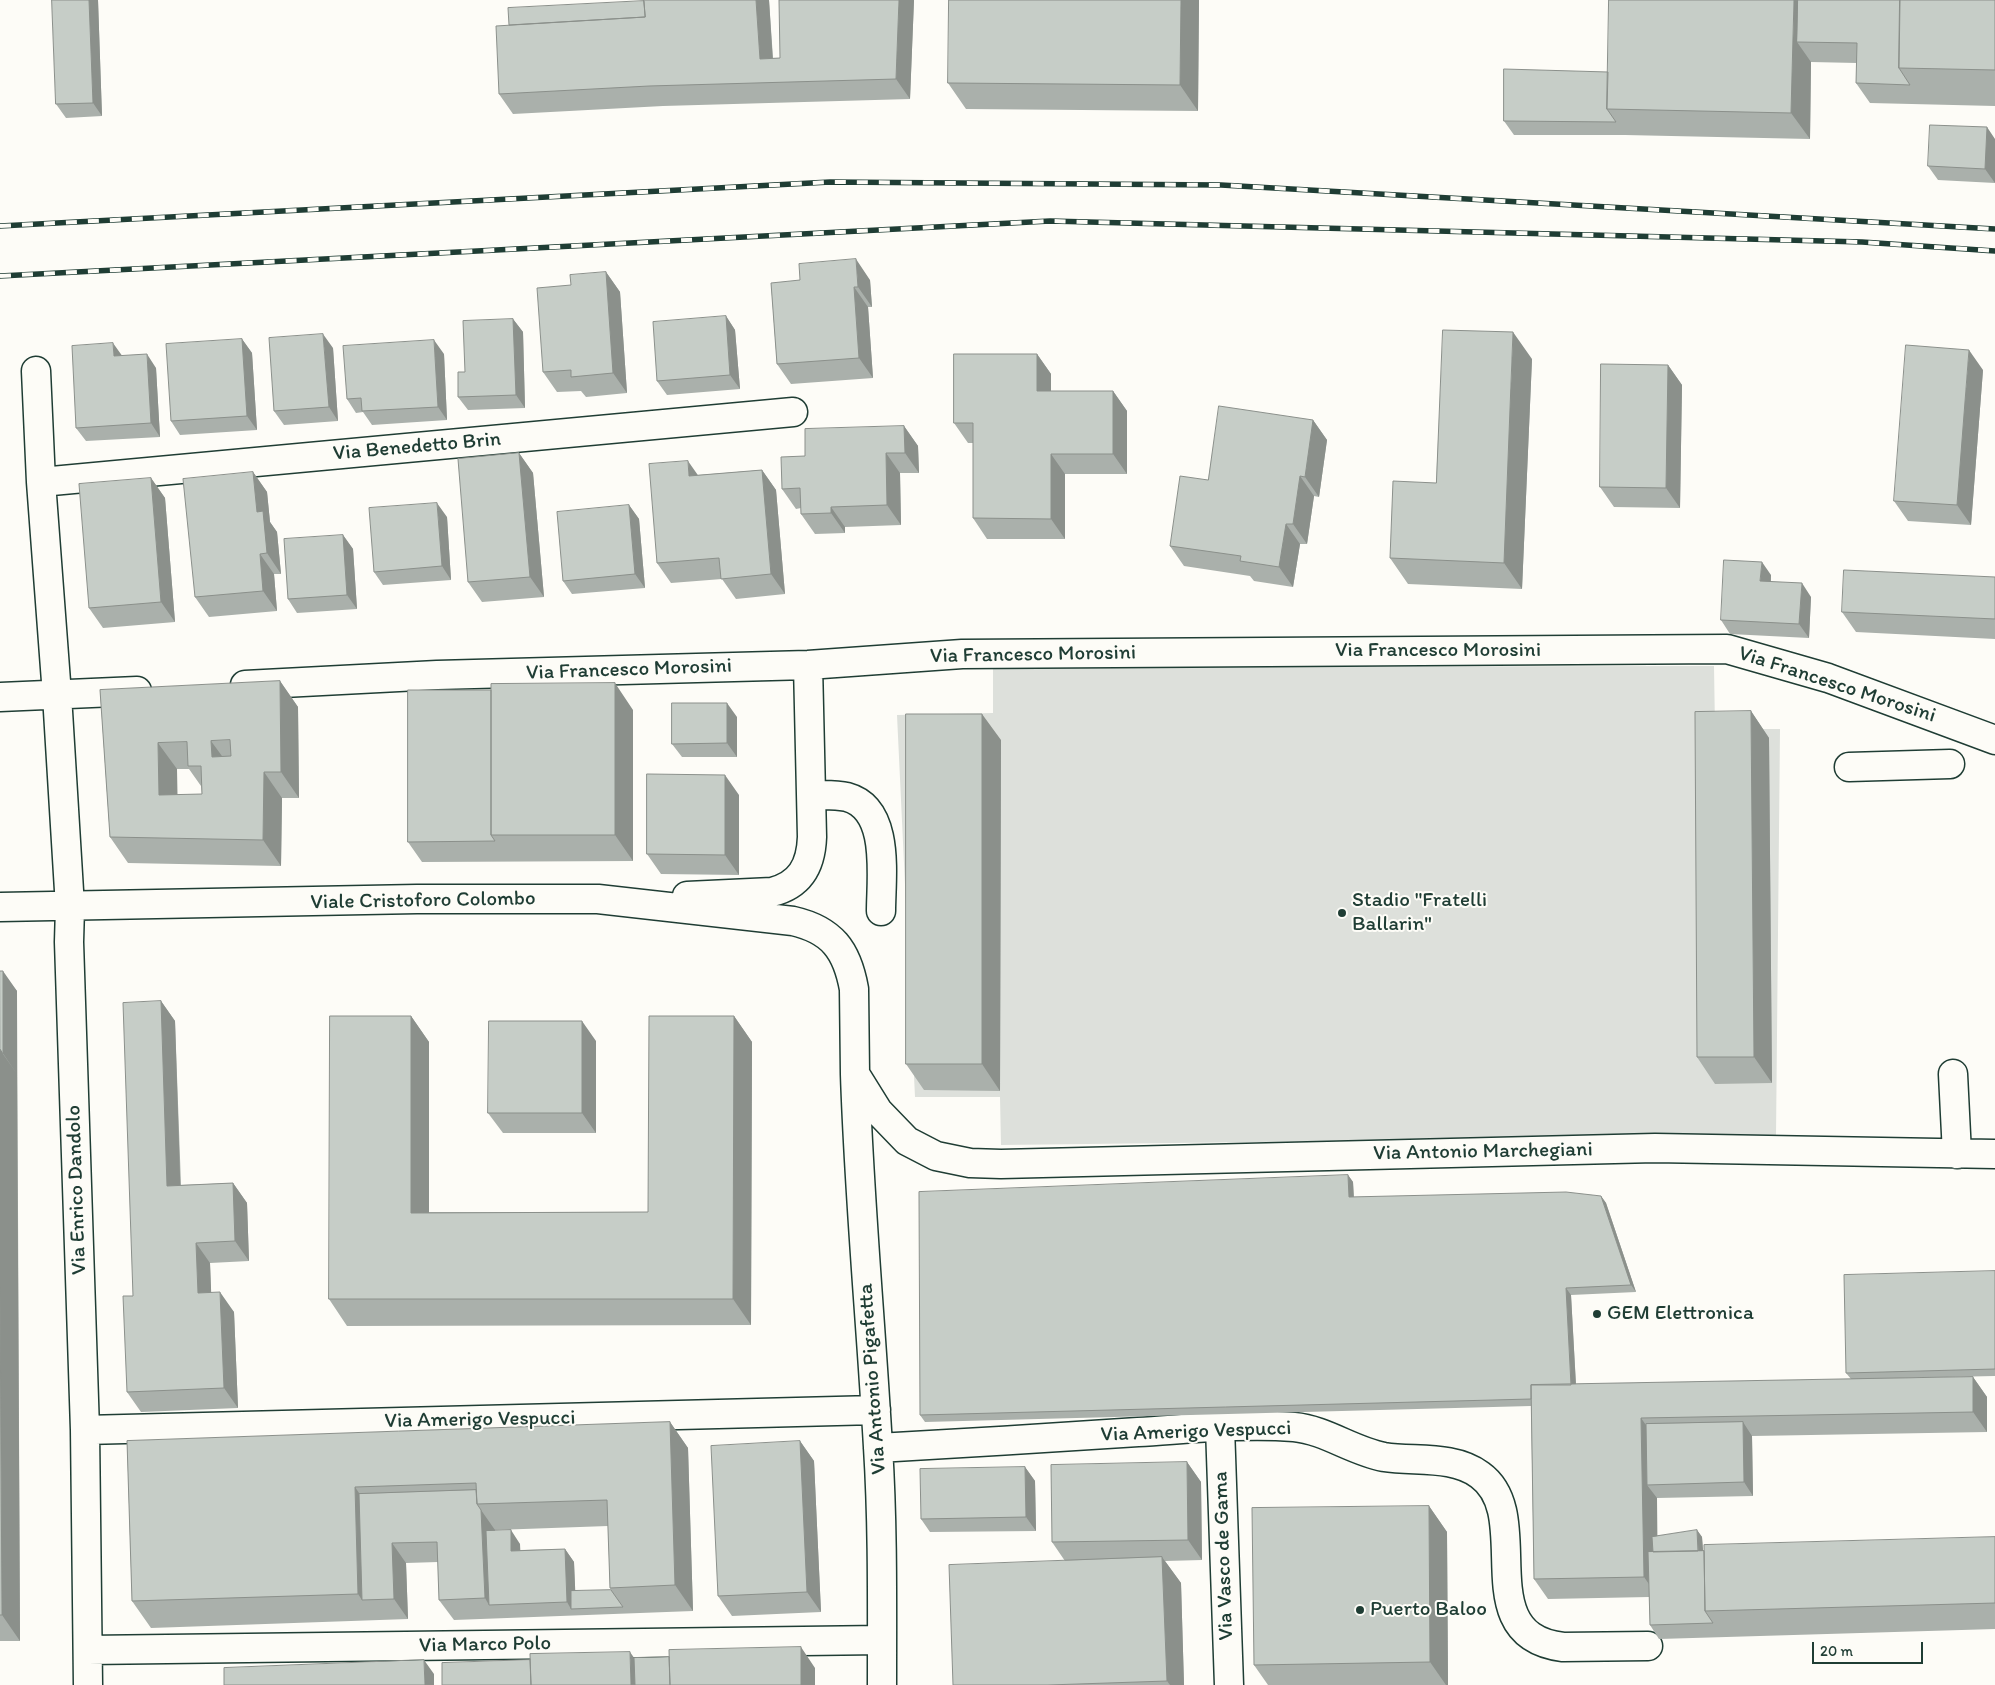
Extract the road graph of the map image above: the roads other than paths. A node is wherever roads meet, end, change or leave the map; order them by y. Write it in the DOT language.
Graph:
graph roads {
  1 [pos="36,371"];
  2 [pos="793,412"];
  3 [pos="40,482"];
  4 [pos="808,665"];
  5 [pos="223,686"];
  6 [pos="164,690"];
  7 [pos="57,695"];
  8 [pos="0,697"];
  9 [pos="1995,740"];
  10 [pos="1950,764"];
  11 [pos="1849,767"];
  12 [pos="812,795"];
  13 [pos="598,900"];
  14 [pos="0,907"];
  15 [pos="70,907"];
  16 [pos="881,912"];
  17 [pos="838,945"];
  18 [pos="855,1074"];
  19 [pos="1953,1074"];
  20 [pos="1957,1154"];
  21 [pos="1995,1154"];
  22 [pos="876,1410"];
  23 [pos="1220,1427"];
  24 [pos="85,1430"];
  25 [pos="878,1448"];
  26 [pos="882,1640"];
  27 [pos="1648,1646"];
  28 [pos="88,1650"];
  29 [pos="88,1685"];
  30 [pos="882,1685"];
  31 [pos="1229,1685"];
  1 -- 3 [label="street"];
  2 -- 3 [label="street, Via Benedetto Brin"];
  3 -- 7 [label="street"];
  4 -- 5 [label="street, Via Francesco Morosini"];
  4 -- 9 [label="street, Via Francesco Morosini"];
  4 -- 12 [label="street"];
  6 -- 7 [label="street"];
  7 -- 8 [label="street"];
  7 -- 15 [label="street, Via Enrico Dandolo"];
  10 -- 11 [label="street"];
  12 -- 13 [label="street"];
  12 -- 16 [label="street"];
  13 -- 15 [label="street, Viale Cristoforo Colombo"];
  13 -- 17 [label="street, Viale Cristoforo Colombo"];
  14 -- 15 [label="street, Viale Cristoforo Colombo"];
  15 -- 24 [label="street, Via Enrico Dandolo"];
  17 -- 18 [label="street, Via Antonio Pigafetta"];
  18 -- 20 [label="street, Via Antonio Marchegiani"];
  18 -- 22 [label="street, Via Antonio Pigafetta"];
  19 -- 20 [label="street"];
  20 -- 21 [label="street, Via Antonio Marchegiani"];
  22 -- 24 [label="street, Via Amerigo Vespucci"];
  22 -- 25 [label="street, Via Antonio Pigafetta"];
  23 -- 25 [label="street, Via Amerigo Vespucci"];
  23 -- 27 [label="street, Via Amerigo Vespucci"];
  23 -- 31 [label="street, Via Vasco de Gama"];
  24 -- 28 [label="street, Via Enrico Dandolo"];
  25 -- 26 [label="street, Via Antonio Pigafetta"];
  26 -- 28 [label="street, Via Marco Polo"];
  26 -- 30 [label="street, Via Antonio Pigafetta"];
  28 -- 29 [label="street, Via Enrico Dandolo"];
}
